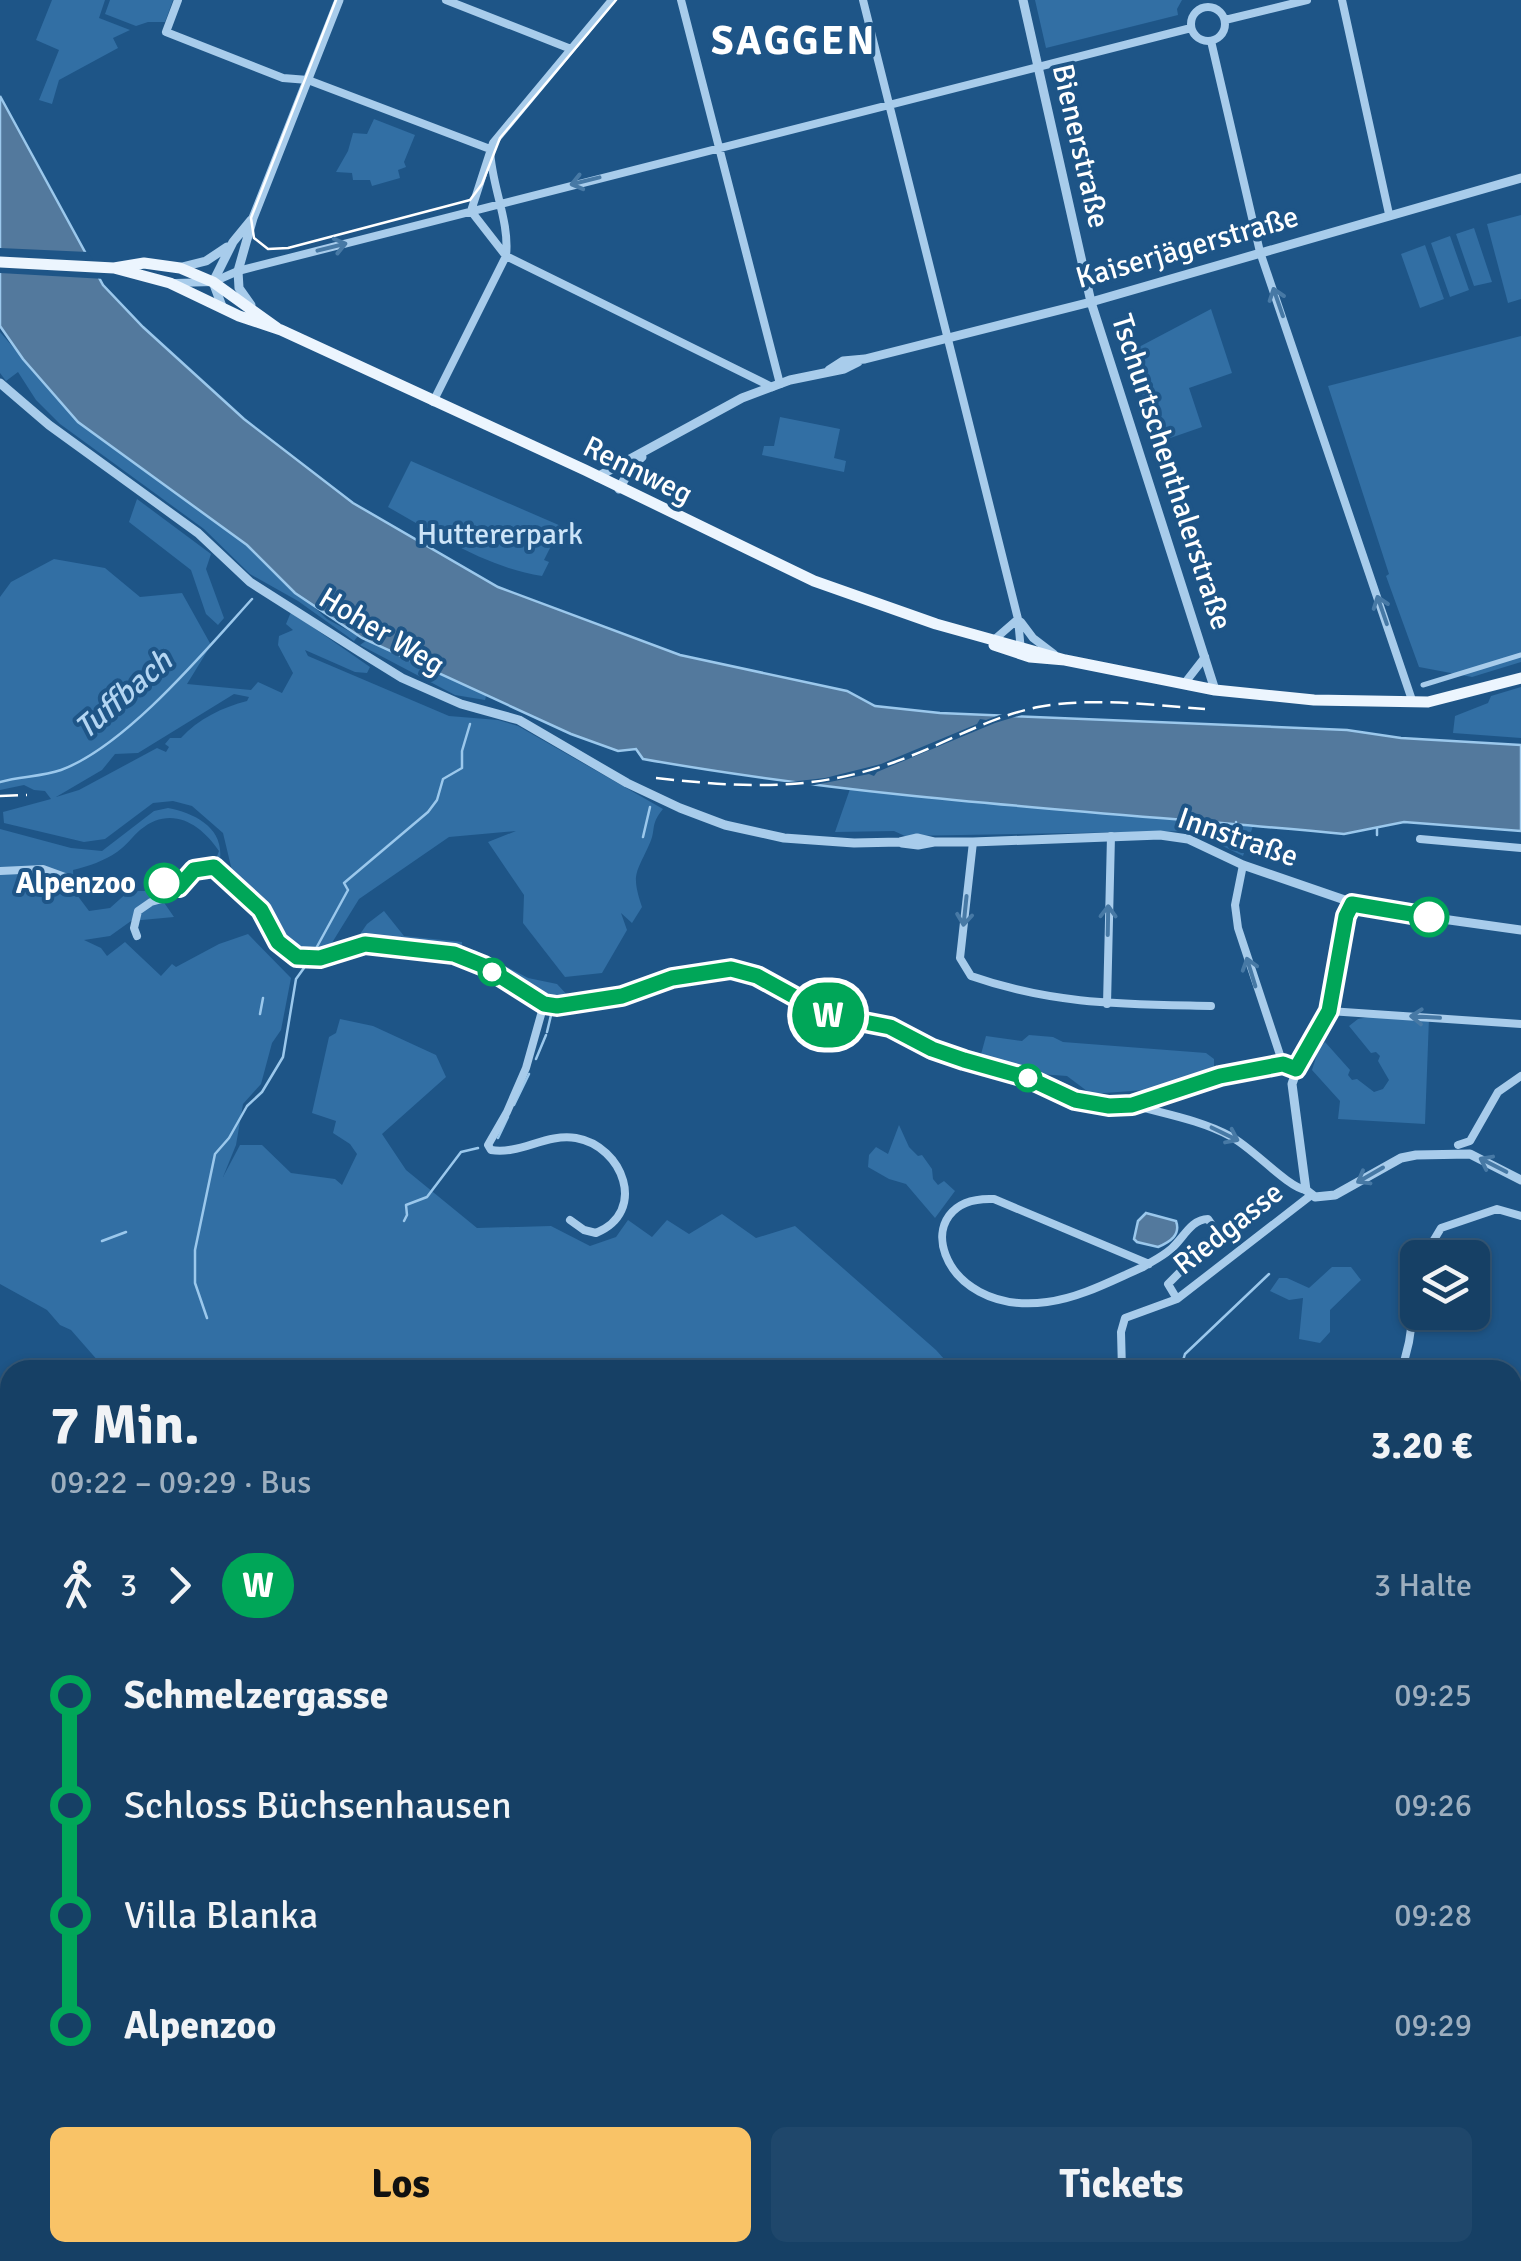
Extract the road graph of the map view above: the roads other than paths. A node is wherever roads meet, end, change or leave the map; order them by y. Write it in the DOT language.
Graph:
graph roads {
  1 [pos="178,0"];
  2 [pos="339,0"];
  3 [pos="446,0"];
  4 [pos="612,0"];
  5 [pos="681,0"];
  6 [pos="863,0"];
  7 [pos="1023,0"];
  8 [pos="1307,0"];
  9 [pos="1342,0"];
  10 [pos="1204,4"];
  11 [pos="1225,20"];
  12 [pos="1191,28"];
  13 [pos="1211,41"];
  14 [pos="570,49"];
  15 [pos="1038,68"];
  16 [pos="308,80"];
  17 [pos="889,106"];
  18 [pos="719,147"];
  19 [pos="490,149"];
  20 [pos="1521,178"];
  21 [pos="498,204"];
  22 [pos="470,211"];
  23 [pos="1389,214"];
  24 [pos="253,218"];
  25 [pos="233,242"];
  26 [pos="1260,252"];
  27 [pos="506,256"];
  28 [pos="0,262"];
  29 [pos="114,268"];
  30 [pos="180,268"];
  31 [pos="238,271"];
  32 [pos="212,282"];
  33 [pos="170,283"];
  34 [pos="1092,302"];
  35 [pos="223,308"];
  36 [pos="262,315"];
  37 [pos="281,330"];
  38 [pos="947,339"];
  39 [pos="0,383"];
  40 [pos="776,385"];
  41 [pos="433,402"];
  42 [pos="652,448"];
  43 [pos="597,477"];
  44 [pos="619,489"];
  45 [pos="1018,618"];
  46 [pos="980,637"];
  47 [pos="995,639"];
  48 [pos="1021,651"];
  49 [pos="1521,655"];
  50 [pos="1060,658"];
  51 [pos="1205,658"];
  52 [pos="1521,678"];
  53 [pos="1184,684"];
  54 [pos="1424,685"];
  55 [pos="1216,690"];
  56 [pos="1412,703"];
  57 [pos="1111,836"];
  58 [pos="784,838"];
  59 [pos="1420,839"];
  60 [pos="972,842"];
  61 [pos="1521,848"];
  62 [pos="1243,865"];
  63 [pos="0,871"];
  64 [pos="76,882"];
  65 [pos="1352,904"];
  66 [pos="1521,930"];
  67 [pos="137,936"];
  68 [pos="544,1004"];
  69 [pos="1107,1004"];
  70 [pos="1211,1006"];
  71 [pos="1329,1011"];
  72 [pos="1521,1024"];
  73 [pos="1283,1064"];
  74 [pos="1296,1069"];
  75 [pos="1521,1076"];
  76 [pos="1132,1105"];
  77 [pos="1458,1144"];
  78 [pos="1521,1180"];
  79 [pos="1308,1193"];
  80 [pos="1521,1216"];
  81 [pos="570,1220"];
  82 [pos="1434,1240"];
  83 [pos="1148,1264"];
  84 [pos="1176,1299"];
  85 [pos="1411,1330"];
  86 [pos="1121,1360"];
  87 [pos="1405,1360"];
  1 -- 16 [label="street"];
  2 -- 16 [label="street"];
  3 -- 14 [label="street"];
  4 -- 14 [label="street"];
  5 -- 18 [label="street"];
  6 -- 17 [label="street"];
  7 -- 15 [label="street, Bienerstraße"];
  8 -- 11 [label="street"];
  9 -- 23 [label="street"];
  10 -- 11 [label="street"];
  10 -- 12 [label="street"];
  11 -- 13 [label="street"];
  12 -- 13 [label="street"];
  12 -- 15 [label="street"];
  13 -- 26 [label="street"];
  14 -- 19 [label="street"];
  15 -- 17 [label="street"];
  15 -- 34 [label="street, Bienerstraße"];
  16 -- 19 [label="street"];
  16 -- 24 [label="street"];
  17 -- 18 [label="street"];
  17 -- 38 [label="street"];
  18 -- 21 [label="street, one-way"];
  18 -- 40 [label="street"];
  19 -- 21 [label="street"];
  19 -- 22 [label="street"];
  20 -- 23 [label="street, Kaiserjägerstraße"];
  21 -- 22 [label="street"];
  21 -- 27 [label="street"];
  22 -- 27 [label="street"];
  31 -- 22 [label="street, one-way"];
  23 -- 26 [label="street, Kaiserjägerstraße"];
  24 -- 25 [label="street"];
  24 -- 31 [label="street"];
  25 -- 30 [label="street"];
  25 -- 32 [label="street"];
  26 -- 34 [label="street, Kaiserjägerstraße"];
  56 -- 26 [label="street, one-way"];
  27 -- 40 [label="street"];
  27 -- 41 [label="street"];
  28 -- 29 [label="main road, Rennweg"];
  29 -- 30 [label="main road, Rennweg"];
  29 -- 33 [label="main road, Rennweg"];
  30 -- 32 [label="main road, Rennweg"];
  31 -- 32 [label="street"];
  31 -- 36 [label="street"];
  32 -- 33 [label="street"];
  32 -- 35 [label="street"];
  32 -- 36 [label="main road, Rennweg"];
  33 -- 35 [label="main road, Rennweg"];
  34 -- 38 [label="street, Kaiserjägerstraße"];
  34 -- 51 [label="street, Tschurtschenthalerstraße"];
  35 -- 37 [label="main road, Rennweg"];
  36 -- 37 [label="main road, Rennweg"];
  37 -- 41 [label="main road, Rennweg"];
  38 -- 40 [label="street, Kaiserjägerstraße"];
  38 -- 45 [label="street"];
  39 -- 58 [label="street, Hoher Weg"];
  40 -- 42 [label="street, Kaiserjägerstraße"];
  41 -- 43 [label="main road, Rennweg"];
  42 -- 43 [label="street, Kaiserjägerstraße"];
  42 -- 44 [label="street, Kaiserjägerstraße"];
  43 -- 44 [label="main road, Rennweg"];
  44 -- 46 [label="main road, Rennweg"];
  45 -- 47 [label="street"];
  45 -- 48 [label="street"];
  45 -- 50 [label="street"];
  46 -- 47 [label="main road, Rennweg"];
  46 -- 48 [label="main road, Rennweg"];
  47 -- 48 [label="main road, Rennweg"];
  48 -- 50 [label="main road, Rennweg"];
  49 -- 54 [label="street"];
  50 -- 53 [label="main road, Rennweg"];
  51 -- 53 [label="street, Tschurtschenthalerstraße"];
  51 -- 55 [label="street, Tschurtschenthalerstraße"];
  52 -- 56 [label="main road, Rennweg"];
  53 -- 55 [label="main road, Rennweg"];
  55 -- 56 [label="main road, Rennweg"];
  57 -- 60 [label="street, Innstraße"];
  57 -- 62 [label="street, Innstraße"];
  69 -- 57 [label="street, one-way"];
  58 -- 60 [label="street, Innstraße"];
  59 -- 61 [label="street"];
  60 -- 69 [label="street, one-way"];
  62 -- 65 [label="street, Innstraße"];
  73 -- 62 [label="street, one-way"];
  63 -- 64 [label="street"];
  65 -- 66 [label="street, Innstraße"];
  65 -- 71 [label="street"];
  67 -- 68 [label="street"];
  68 -- 76 [label="street"];
  68 -- 81 [label="street"];
  69 -- 70 [label="street"];
  72 -- 71 [label="street, one-way"];
  71 -- 74 [label="street"];
  73 -- 74 [label="street"];
  73 -- 76 [label="street"];
  74 -- 79 [label="street"];
  75 -- 77 [label="street"];
  76 -- 79 [label="street, one-way"];
  78 -- 79 [label="street, Riedgasse, one-way"];
  79 -- 84 [label="street, Riedgasse"];
  80 -- 82 [label="street"];
  83 -- 83 [label="street"];
  83 -- 84 [label="street"];
  84 -- 86 [label="street, Riedgasse"];
  85 -- 87 [label="street"];
}
